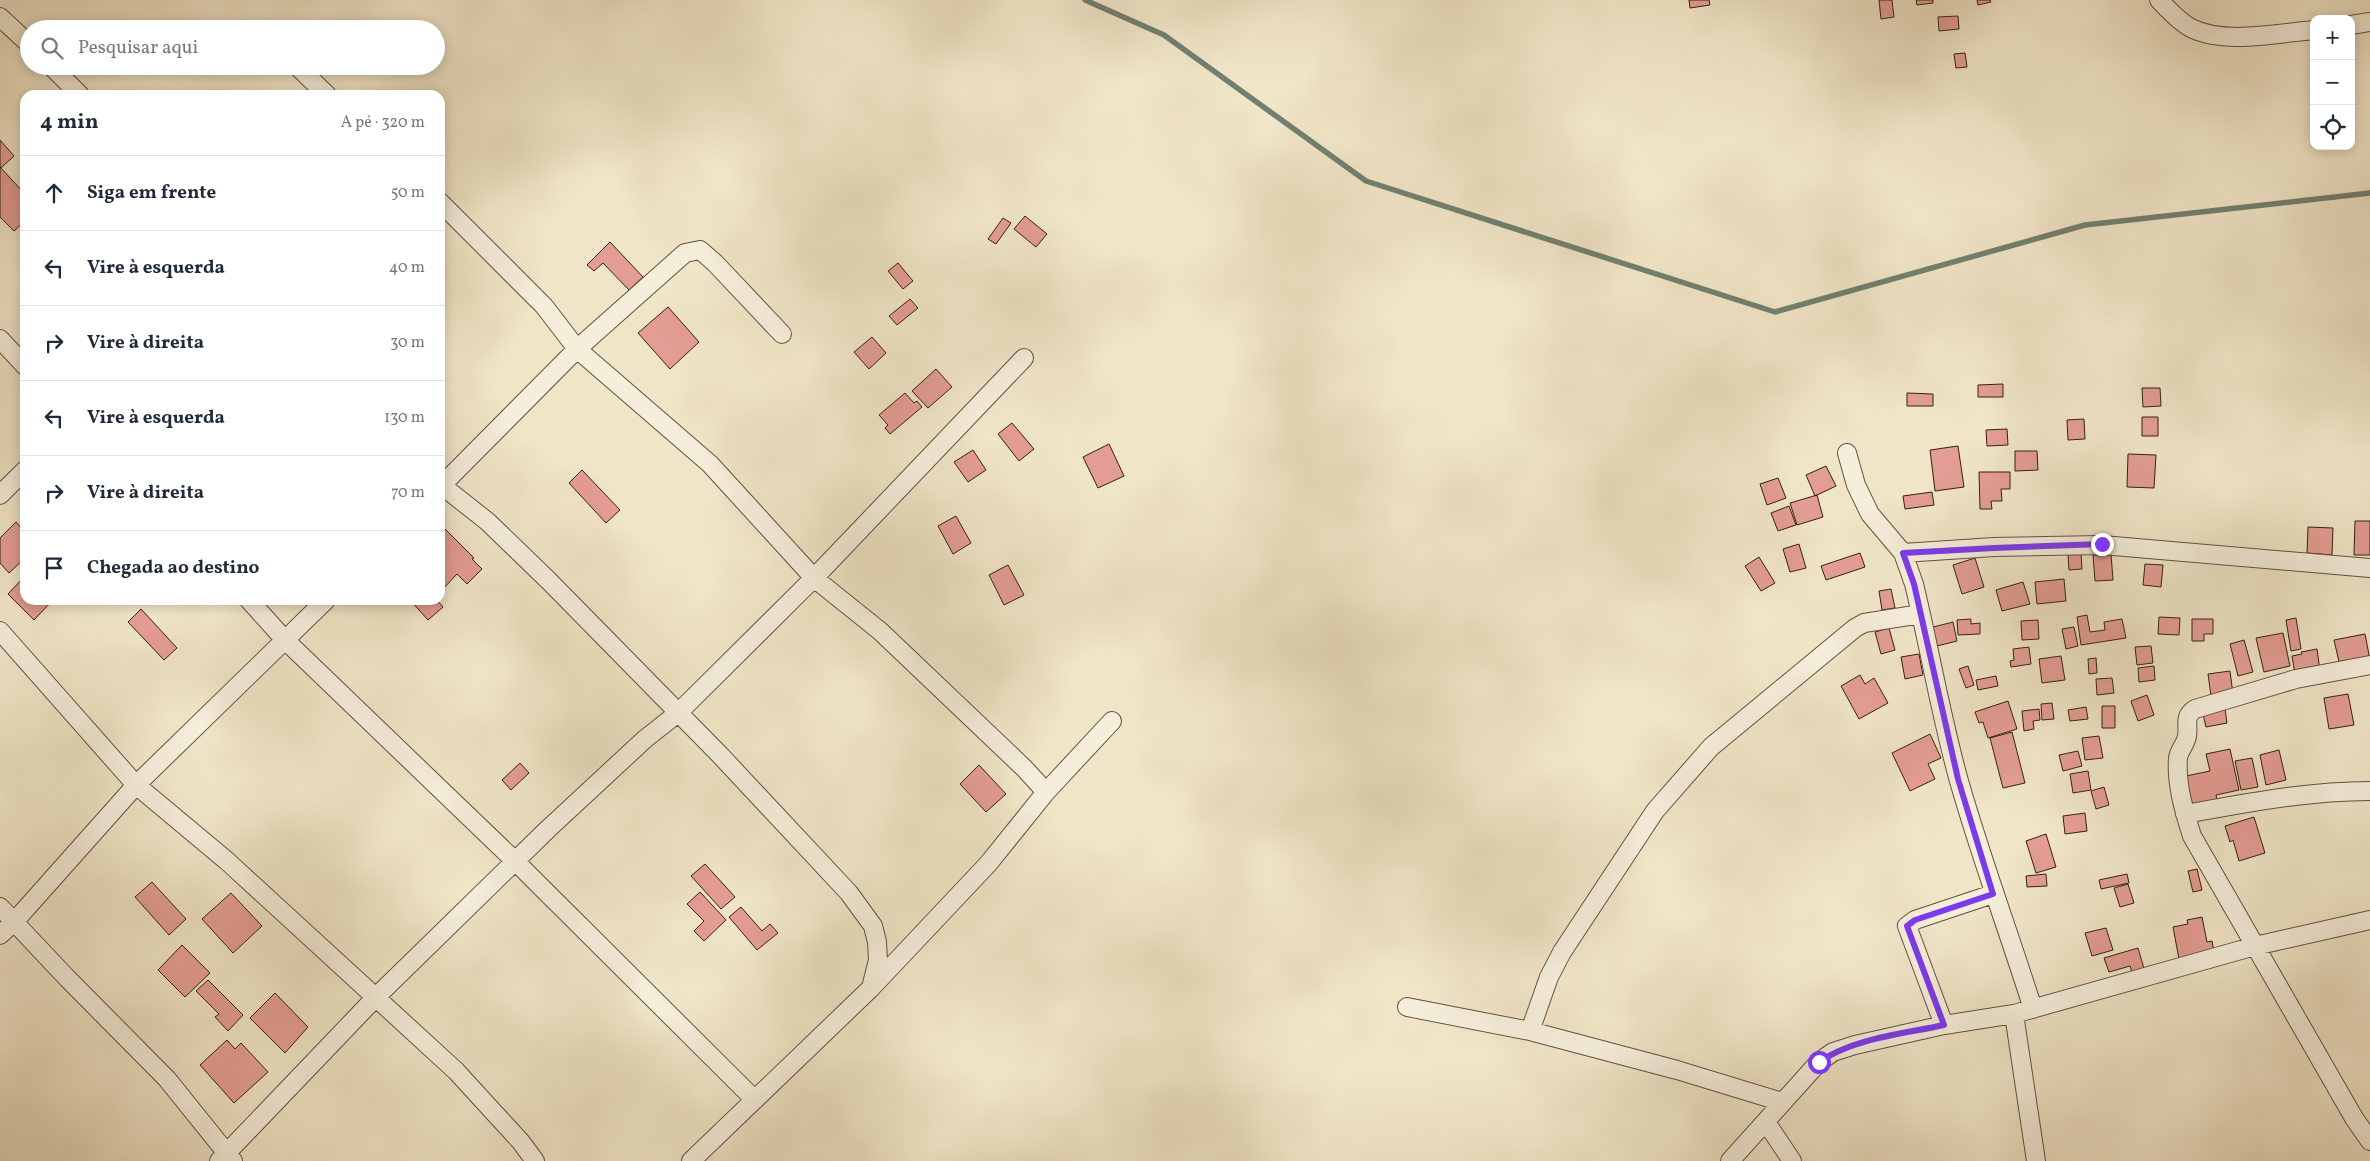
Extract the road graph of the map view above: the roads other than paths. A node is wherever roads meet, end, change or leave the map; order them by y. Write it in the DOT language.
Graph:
graph roads {
  1 [pos="2159,0"];
  2 [pos="0,17"];
  3 [pos="2370,22"];
  4 [pos="2355,24"];
  5 [pos="2310,30"];
  6 [pos="20,36"];
  7 [pos="60,75"];
  8 [pos="306,75"];
  9 [pos="75,90"];
  10 [pos="322,90"];
  11 [pos="445,207"];
  12 [pos="782,334"];
  13 [pos="0,339"];
  14 [pos="577,349"];
  15 [pos="1024,358"];
  16 [pos="20,361"];
  17 [pos="1847,453"];
  18 [pos="20,475"];
  19 [pos="445,480"];
  20 [pos="445,489"];
  21 [pos="0,494"];
  22 [pos="1903,553"];
  23 [pos="2370,568"];
  24 [pos="814,578"];
  25 [pos="254,605"];
  26 [pos="321,605"];
  27 [pos="1921,614"];
  28 [pos="0,631"];
  29 [pos="284,639"];
  30 [pos="2370,666"];
  31 [pos="678,713"];
  32 [pos="1112,720"];
  33 [pos="136,785"];
  34 [pos="2370,791"];
  35 [pos="1046,792"];
  36 [pos="2185,814"];
  37 [pos="516,862"];
  38 [pos="1993,894"];
  39 [pos="0,907"];
  40 [pos="2370,920"];
  41 [pos="14,922"];
  42 [pos="0,935"];
  43 [pos="2255,946"];
  44 [pos="870,988"];
  45 [pos="376,996"];
  46 [pos="1406,1007"];
  47 [pos="2033,1009"];
  48 [pos="2014,1014"];
  49 [pos="1944,1025"];
  50 [pos="1530,1032"];
  51 [pos="755,1100"];
  52 [pos="1782,1102"];
  53 [pos="1766,1122"];
  54 [pos="2370,1140"];
  55 [pos="226,1159"];
  56 [pos="535,1161"];
  57 [pos="691,1161"];
  58 [pos="1730,1161"];
  59 [pos="1792,1161"];
  60 [pos="2036,1161"];
  1 -- 5 [label="street"];
  2 -- 6 [label="street"];
  3 -- 4 [label="street"];
  7 -- 9 [label="street"];
  8 -- 10 [label="street"];
  11 -- 14 [label="street"];
  12 -- 14 [label="street"];
  13 -- 16 [label="street"];
  14 -- 19 [label="street"];
  14 -- 24 [label="street"];
  15 -- 24 [label="street"];
  17 -- 22 [label="street"];
  18 -- 21 [label="street"];
  20 -- 31 [label="street"];
  22 -- 23 [label="street"];
  22 -- 27 [label="street"];
  24 -- 31 [label="street"];
  24 -- 35 [label="street"];
  25 -- 29 [label="street"];
  26 -- 29 [label="street"];
  27 -- 38 [label="street"];
  27 -- 50 [label="street"];
  28 -- 33 [label="street"];
  29 -- 33 [label="street"];
  29 -- 37 [label="street"];
  30 -- 36 [label="street"];
  31 -- 37 [label="street"];
  31 -- 44 [label="street"];
  32 -- 35 [label="street"];
  33 -- 41 [label="street"];
  33 -- 45 [label="street"];
  34 -- 36 [label="street"];
  35 -- 44 [label="street"];
  36 -- 43 [label="street"];
  37 -- 45 [label="street"];
  37 -- 51 [label="street"];
  38 -- 47 [label="street"];
  38 -- 49 [label="street"];
  39 -- 41 [label="street"];
  40 -- 43 [label="street"];
  41 -- 42 [label="street"];
  41 -- 55 [label="street"];
  43 -- 47 [label="street"];
  43 -- 54 [label="street"];
  44 -- 51 [label="street"];
  45 -- 55 [label="street"];
  45 -- 56 [label="street"];
  46 -- 50 [label="street"];
  47 -- 48 [label="street"];
  48 -- 49 [label="street"];
  48 -- 60 [label="street"];
  49 -- 52 [label="street"];
  50 -- 52 [label="street"];
  51 -- 57 [label="street"];
  52 -- 53 [label="street"];
  53 -- 58 [label="street"];
  53 -- 59 [label="street"];
}
